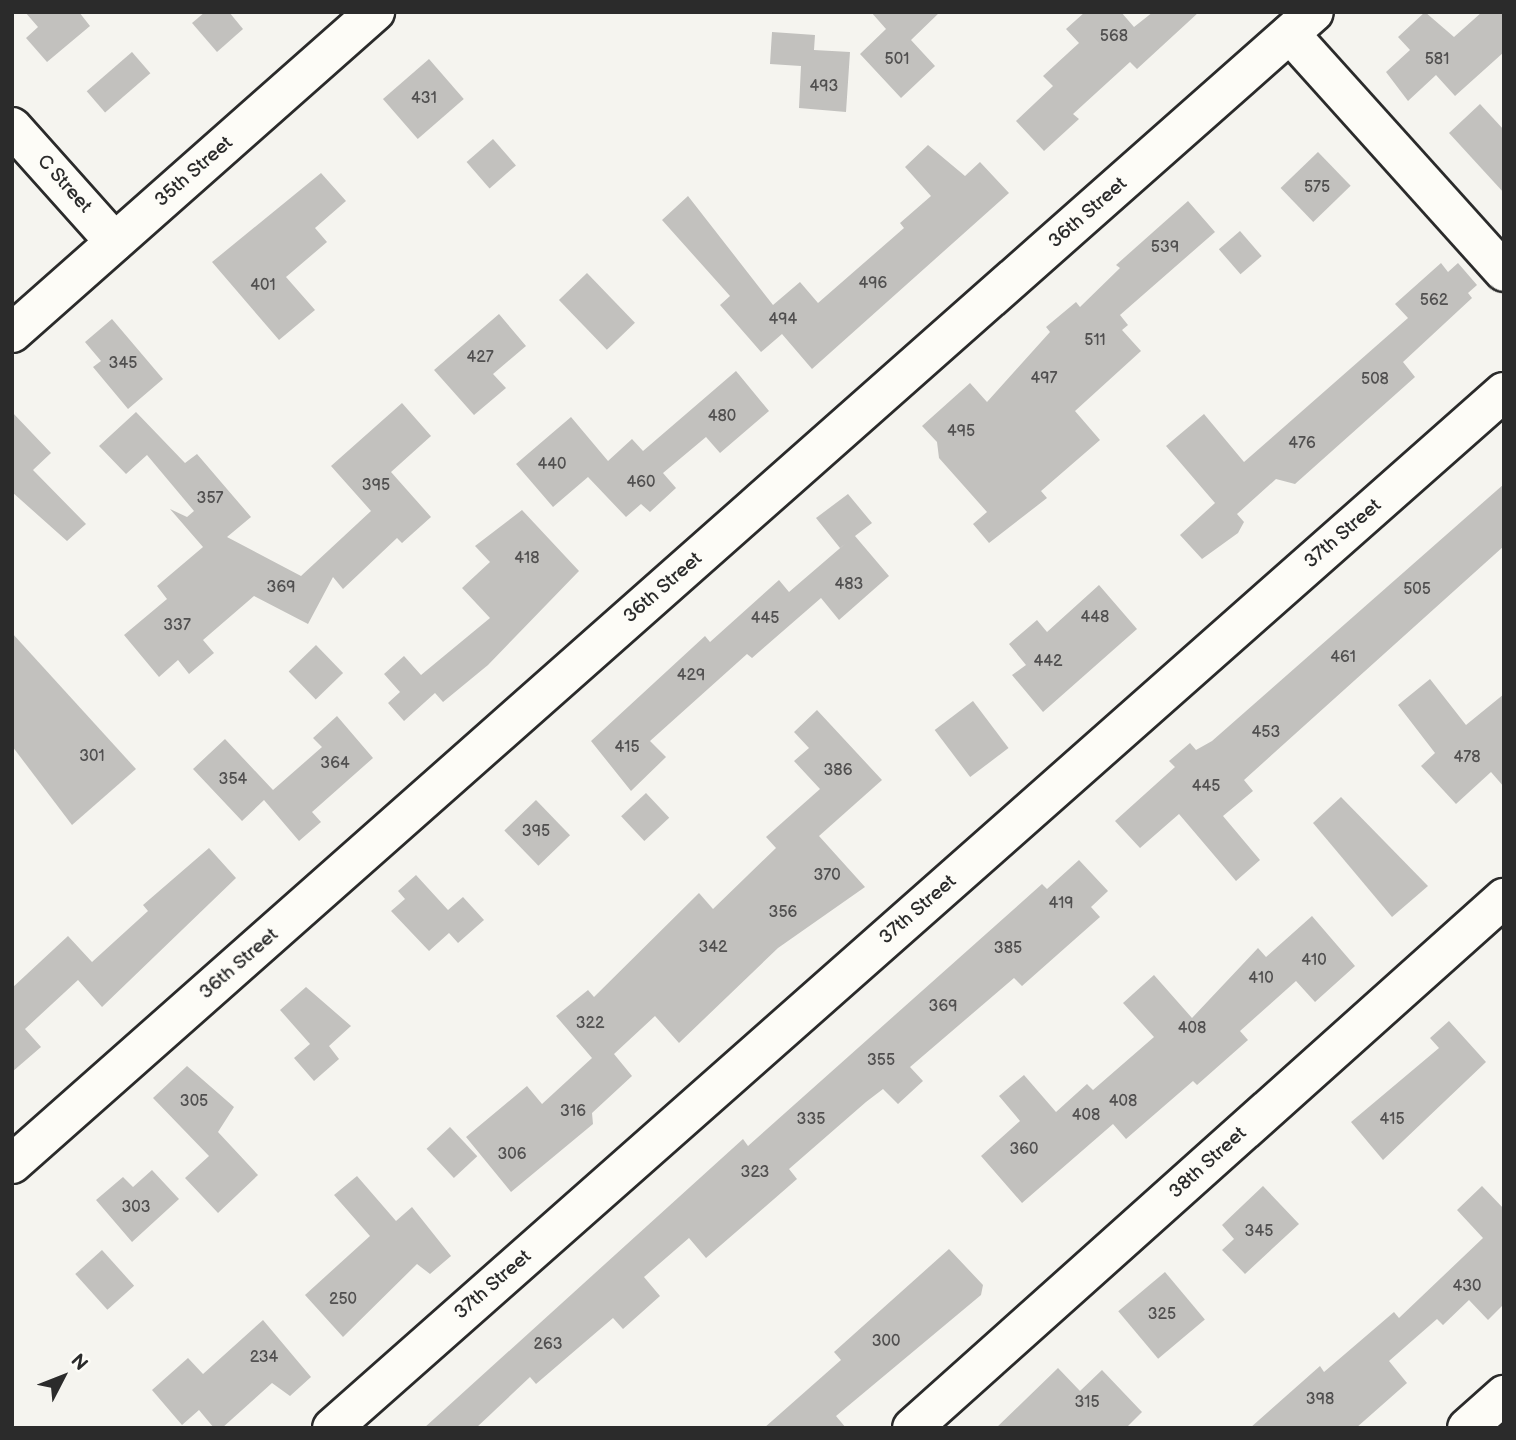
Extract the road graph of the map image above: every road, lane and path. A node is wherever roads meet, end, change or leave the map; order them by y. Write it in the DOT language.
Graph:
graph roads {
  1 [pos="375,12"];
  2 [pos="1302,23"];
  3 [pos="12,127"];
  4 [pos="115,242"];
  5 [pos="1504,272"];
  6 [pos="12,333"];
  7 [pos="1504,392"];
  8 [pos="1504,898"];
  9 [pos="12,1164"];
  10 [pos="1504,1395"];
  11 [pos="332,1428"];
  12 [pos="912,1428"];
  13 [pos="1467,1428"];
  1 -- 4 [label="street, 35th Street"];
  2 -- 5 [label="street"];
  2 -- 9 [label="street, 36th Street"];
  3 -- 4 [label="street, C Street"];
  4 -- 6 [label="street, 35th Street"];
  7 -- 11 [label="street, 37th Street"];
  8 -- 12 [label="street, 38th Street"];
  10 -- 13 [label="street"];
}
